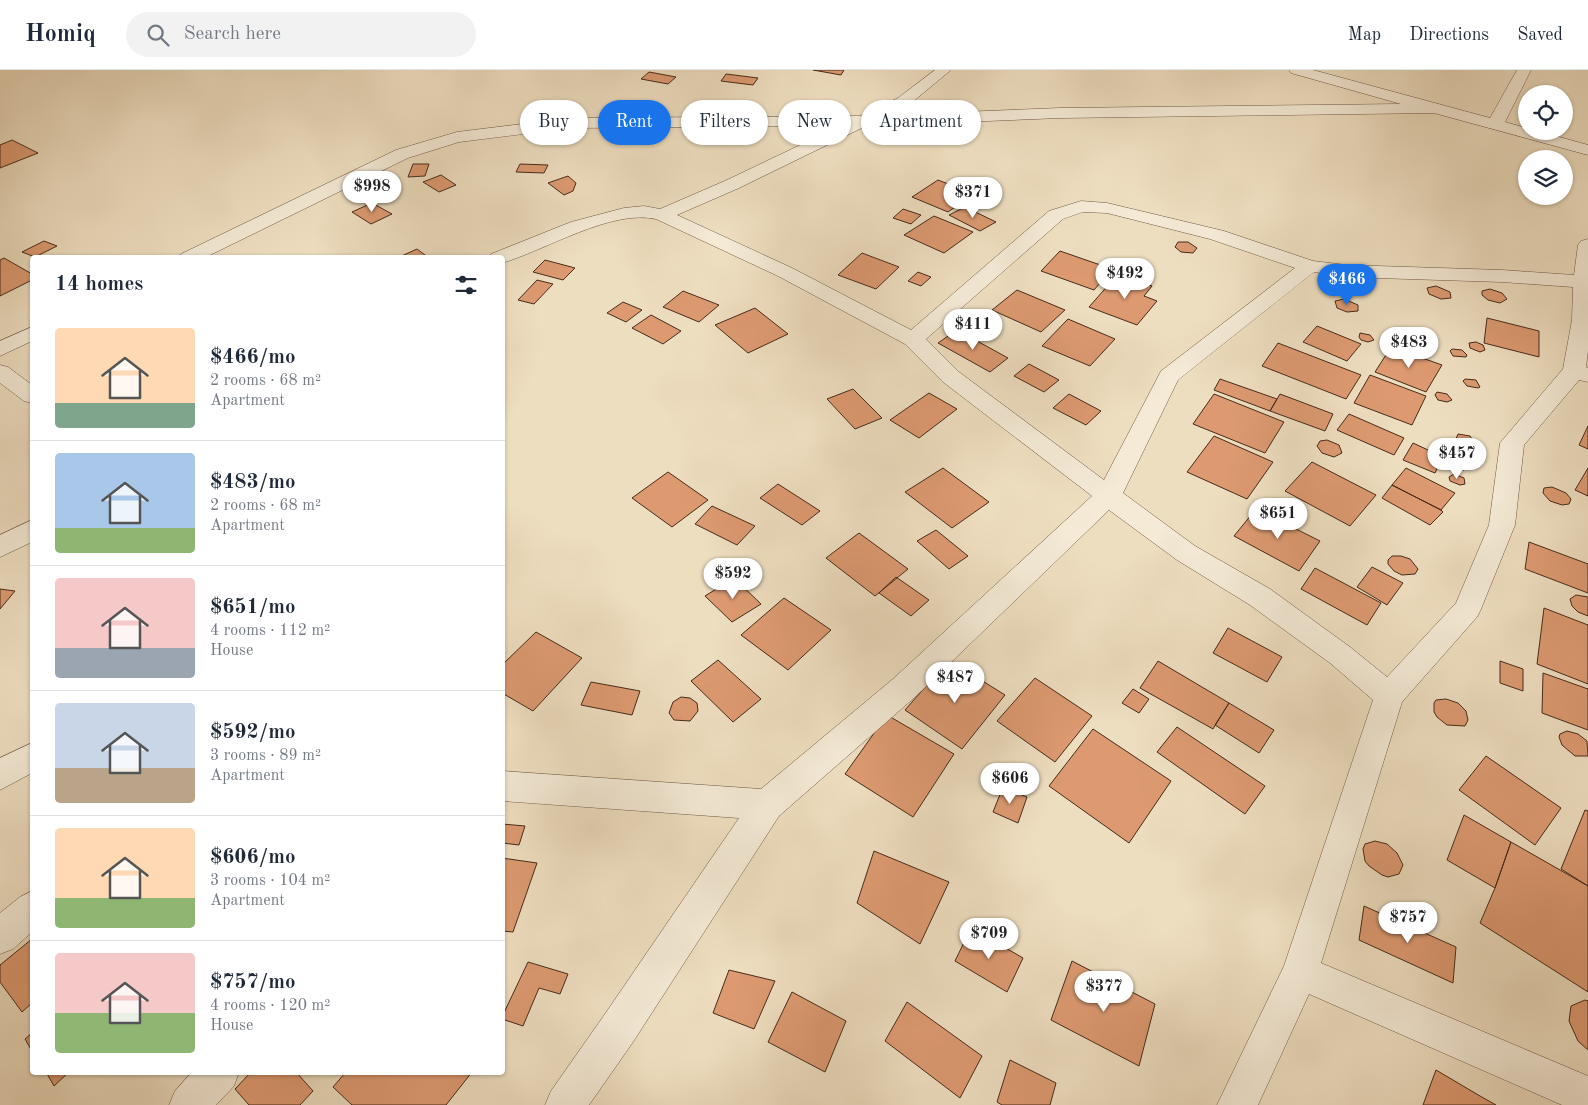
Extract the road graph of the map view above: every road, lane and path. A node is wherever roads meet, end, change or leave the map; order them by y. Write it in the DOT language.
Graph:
graph roads {
  1 [pos="944,70"];
  2 [pos="1296,70"];
  3 [pos="1524,70"];
  4 [pos="905,100"];
  5 [pos="1434,108"];
  6 [pos="981,116"];
  7 [pos="861,121"];
  8 [pos="861,122"];
  9 [pos="1495,125"];
  10 [pos="1588,150"];
  11 [pos="662,215"];
  12 [pos="1588,245"];
  13 [pos="194,255"];
  14 [pos="505,255"];
  15 [pos="1310,266"];
  16 [pos="1583,282"];
  17 [pos="30,334"];
  18 [pos="913,339"];
  19 [pos="0,349"];
  20 [pos="0,372"];
  21 [pos="1581,373"];
  22 [pos="30,394"];
  23 [pos="1109,495"];
  24 [pos="30,531"];
  25 [pos="0,547"];
  26 [pos="1389,696"];
  27 [pos="30,758"];
  28 [pos="0,775"];
  29 [pos="505,786"];
  30 [pos="767,805"];
  31 [pos="30,911"];
  32 [pos="0,936"];
  33 [pos="1300,972"];
  34 [pos="217,1075"];
  35 [pos="1588,1096"];
  36 [pos="190,1105"];
  37 [pos="565,1105"];
  38 [pos="1237,1105"];
  1 -- 4 [label="street"];
  2 -- 5 [label="street"];
  3 -- 9 [label="street"];
  5 -- 6 [label="street"];
  5 -- 9 [label="street"];
  7 -- 13 [label="street"];
  8 -- 11 [label="street"];
  9 -- 10 [label="street"];
  11 -- 14 [label="street"];
  11 -- 18 [label="street"];
  12 -- 16 [label="street"];
  15 -- 16 [label="street"];
  15 -- 18 [label="street"];
  15 -- 23 [label="street"];
  16 -- 21 [label="street"];
  17 -- 19 [label="street"];
  18 -- 23 [label="street"];
  20 -- 22 [label="street"];
  21 -- 26 [label="street"];
  23 -- 26 [label="street"];
  23 -- 30 [label="street"];
  24 -- 25 [label="street"];
  26 -- 33 [label="street"];
  27 -- 28 [label="street"];
  29 -- 30 [label="street"];
  30 -- 37 [label="street"];
  31 -- 32 [label="street"];
  33 -- 35 [label="street"];
  33 -- 38 [label="street"];
  34 -- 36 [label="street"];
}
